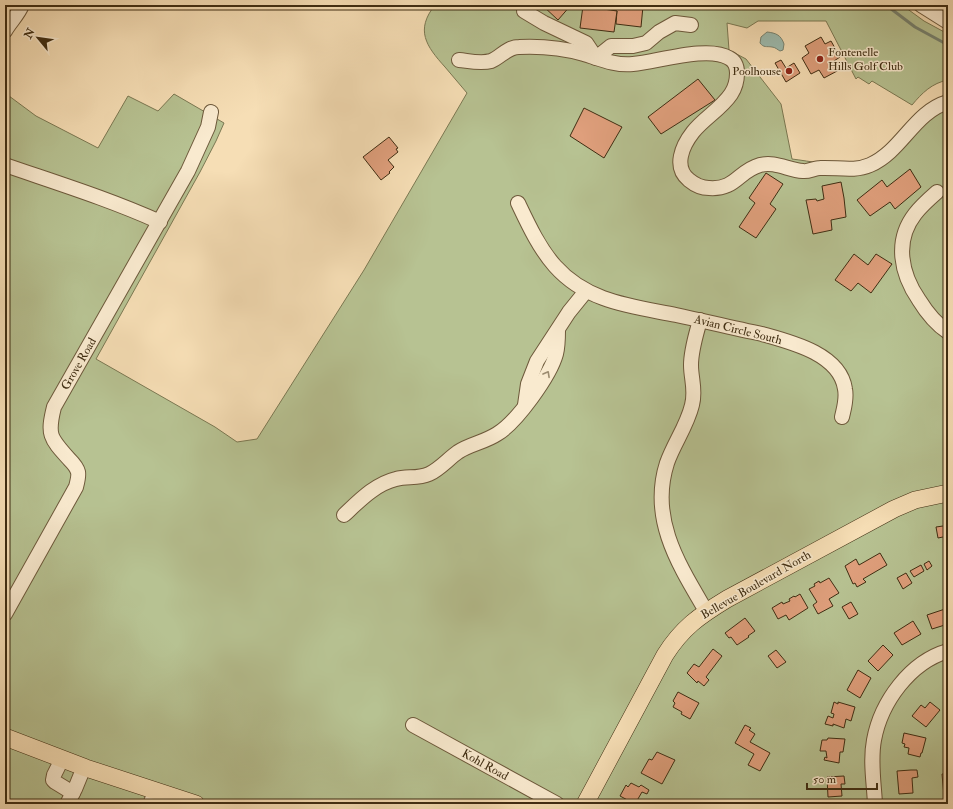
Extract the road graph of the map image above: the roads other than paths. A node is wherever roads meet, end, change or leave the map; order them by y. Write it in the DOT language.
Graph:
graph roads {
  1 [pos="22,5"];
  2 [pos="921,5"];
  3 [pos="524,11"];
  4 [pos="948,22"];
  5 [pos="691,25"];
  6 [pos="5,31"];
  7 [pos="596,58"];
  8 [pos="459,60"];
  9 [pos="948,102"];
  10 [pos="212,112"];
  11 [pos="5,164"];
  12 [pos="937,192"];
  13 [pos="518,203"];
  14 [pos="160,222"];
  15 [pos="586,291"];
  16 [pos="700,320"];
  17 [pos="948,332"];
  18 [pos="842,417"];
  19 [pos="948,493"];
  20 [pos="344,515"];
  21 [pos="706,612"];
  22 [pos="5,614"];
  23 [pos="948,652"];
  24 [pos="413,725"];
  25 [pos="5,737"];
  26 [pos="62,759"];
  27 [pos="84,767"];
  28 [pos="70,798"];
  29 [pos="153,798"];
  30 [pos="196,804"];
  31 [pos="557,804"];
  32 [pos="585,804"];
  33 [pos="876,804"];
  1 -- 6 [label="street"];
  2 -- 4 [label="street"];
  3 -- 7 [label="street"];
  5 -- 7 [label="street"];
  7 -- 8 [label="street"];
  7 -- 9 [label="street"];
  10 -- 14 [label="street, Grove Road"];
  11 -- 14 [label="street"];
  12 -- 17 [label="street"];
  13 -- 15 [label="street, Avian Circle South"];
  14 -- 22 [label="street, Grove Road"];
  15 -- 16 [label="street, Avian Circle South"];
  15 -- 20 [label="street"];
  16 -- 18 [label="street, Avian Circle South"];
  16 -- 21 [label="street"];
  19 -- 21 [label="main road, Bellevue Boulevard North"];
  21 -- 32 [label="main road, Bellevue Boulevard North"];
  23 -- 33 [label="street"];
  24 -- 31 [label="street, Kohl Road"];
  25 -- 26 [label="main road"];
  26 -- 27 [label="main road"];
  26 -- 28 [label="street"];
  27 -- 28 [label="street"];
  27 -- 29 [label="main road"];
  29 -- 30 [label="main road"];
}
